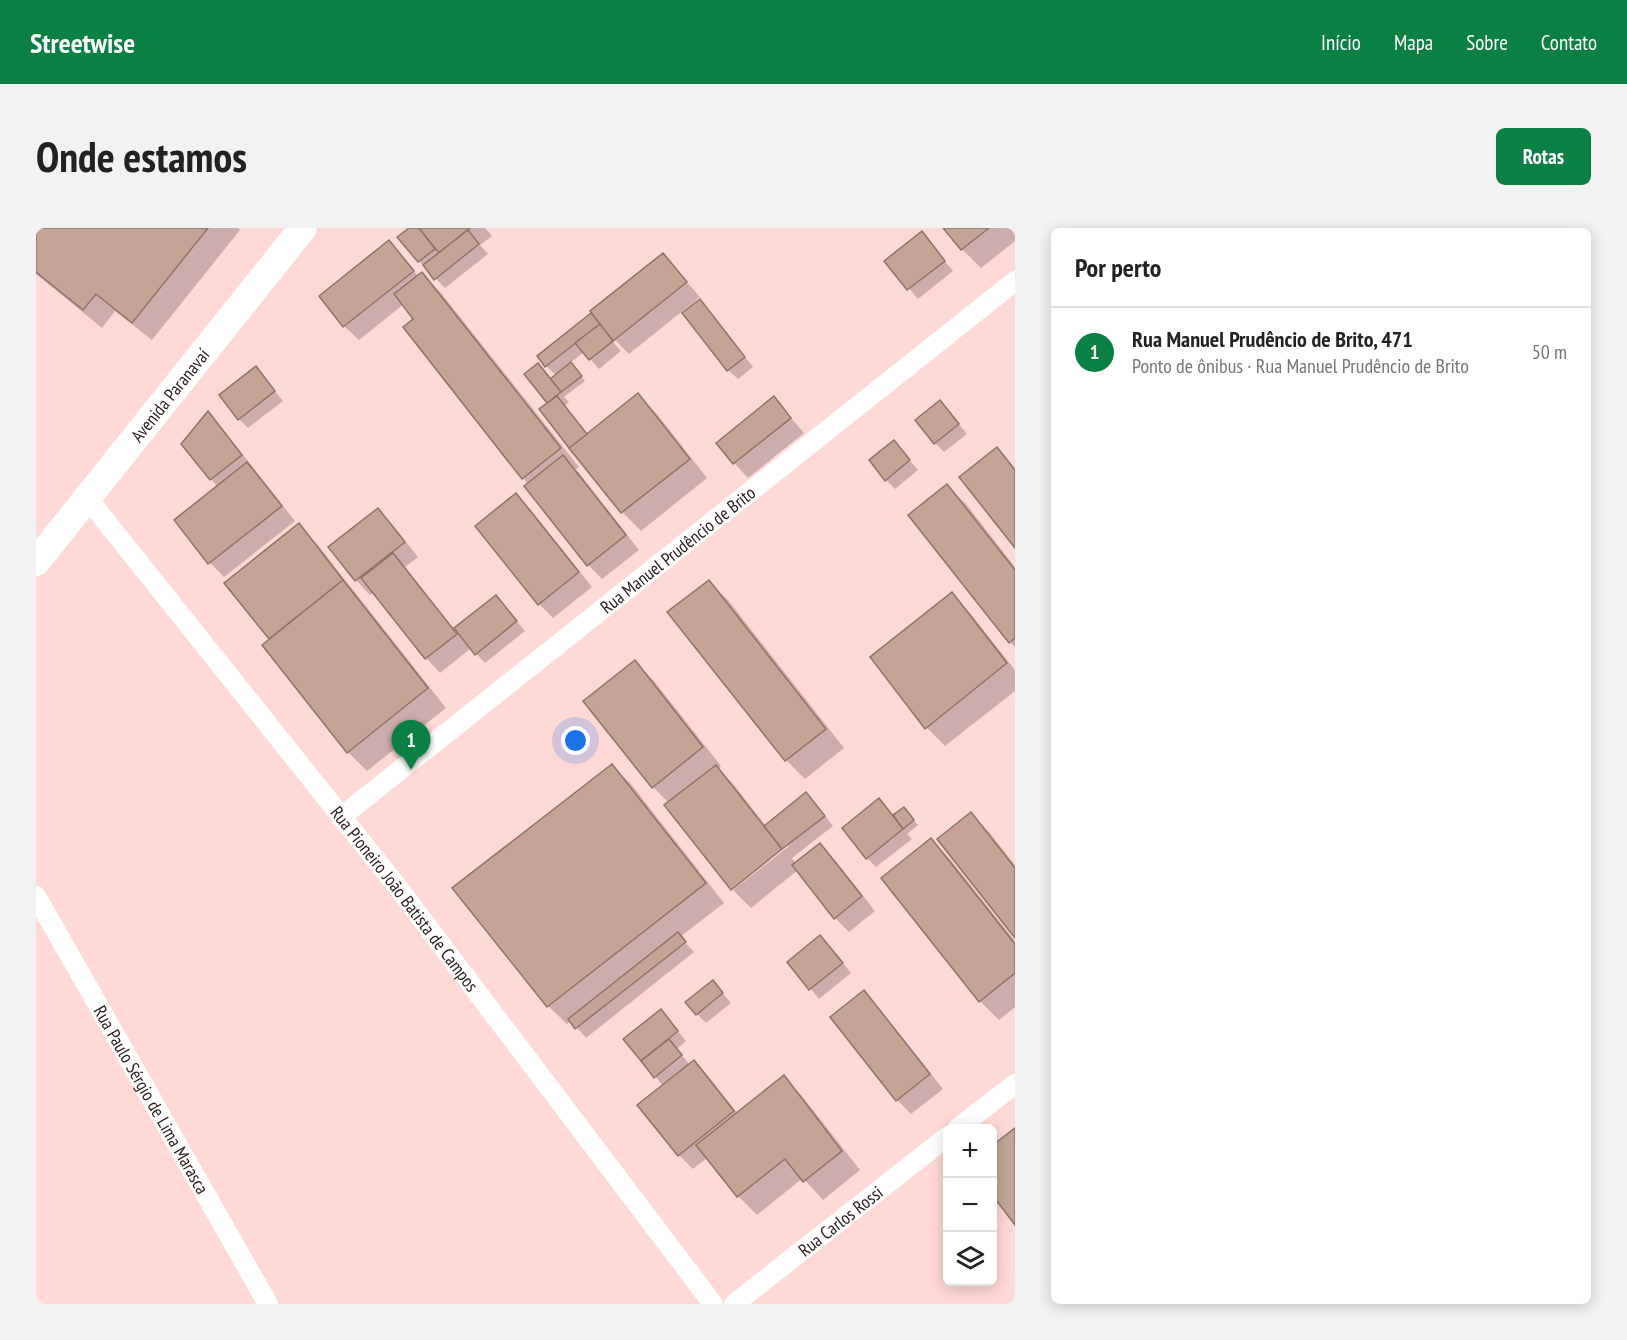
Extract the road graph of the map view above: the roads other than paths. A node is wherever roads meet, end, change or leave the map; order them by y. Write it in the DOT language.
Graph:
graph roads {
  1 [pos="303,228"];
  2 [pos="1015,281"];
  3 [pos="88,499"];
  4 [pos="36,562"];
  5 [pos="341,817"];
  6 [pos="36,896"];
  7 [pos="1015,1084"];
  8 [pos="963,1124"];
  9 [pos="943,1140"];
  10 [pos="268,1304"];
  11 [pos="713,1304"];
  12 [pos="734,1304"];
  1 -- 3 [label="street, Avenida Paranavaí"];
  2 -- 5 [label="street, Rua Manuel Prudêncio de Brito"];
  3 -- 4 [label="street, Avenida Paranavaí"];
  3 -- 5 [label="street, Rua Pioneiro João Batista de Campos"];
  5 -- 11 [label="street, Rua Pioneiro João Batista de Campos"];
  6 -- 10 [label="street, Rua Paulo Sérgio de Lima Marasca"];
  7 -- 8 [label="street"];
  9 -- 12 [label="street, Rua Carlos Rossi"];
}
